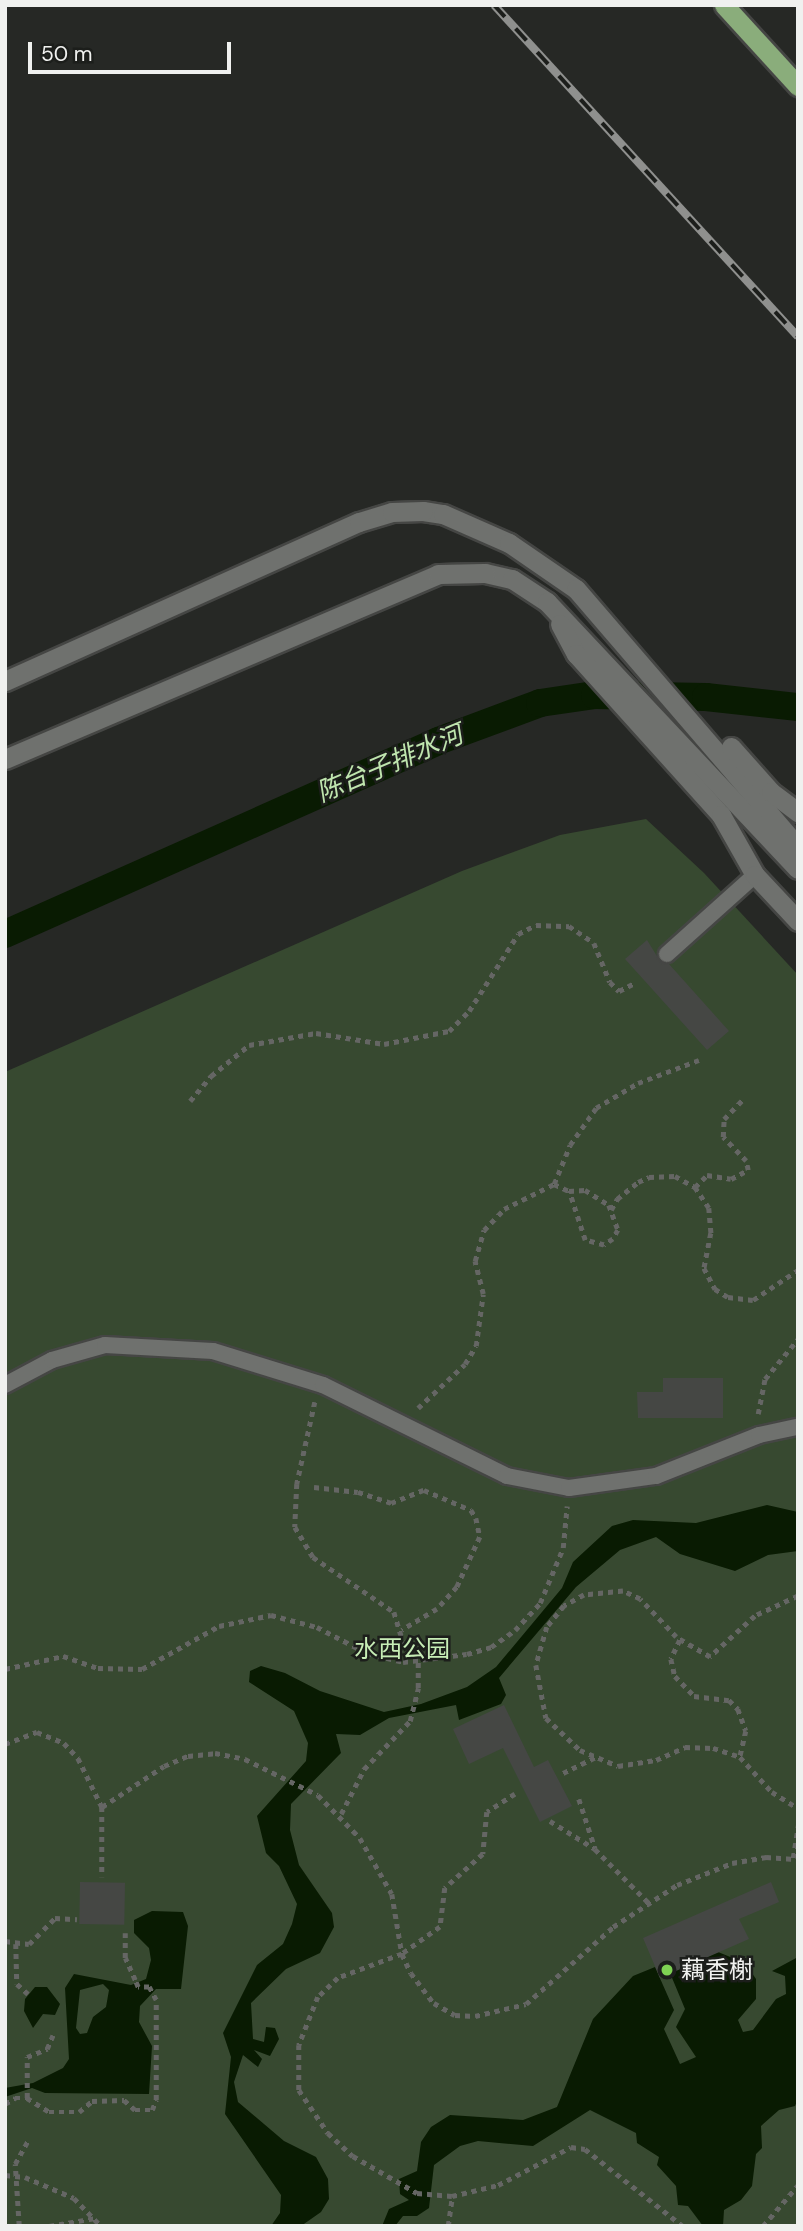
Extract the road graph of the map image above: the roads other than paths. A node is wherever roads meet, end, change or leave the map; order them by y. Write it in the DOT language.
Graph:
graph roads {
  1 [pos="724,5"];
  2 [pos="798,86"];
  3 [pos="5,681"];
  4 [pos="5,759"];
  5 [pos="737,764"];
  6 [pos="692,769"];
  7 [pos="798,812"];
  8 [pos="798,847"];
  9 [pos="798,869"];
  10 [pos="755,875"];
  11 [pos="798,921"];
  12 [pos="667,954"];
  13 [pos="5,1385"];
  14 [pos="798,1427"];
  1 -- 2 [label="highway"];
  3 -- 5 [label="street"];
  4 -- 6 [label="street"];
  5 -- 7 [label="street"];
  5 -- 8 [label="street"];
  6 -- 9 [label="street"];
  6 -- 10 [label="street"];
  10 -- 11 [label="street"];
  10 -- 12 [label="lane"];
  13 -- 14 [label="lane"];
}
